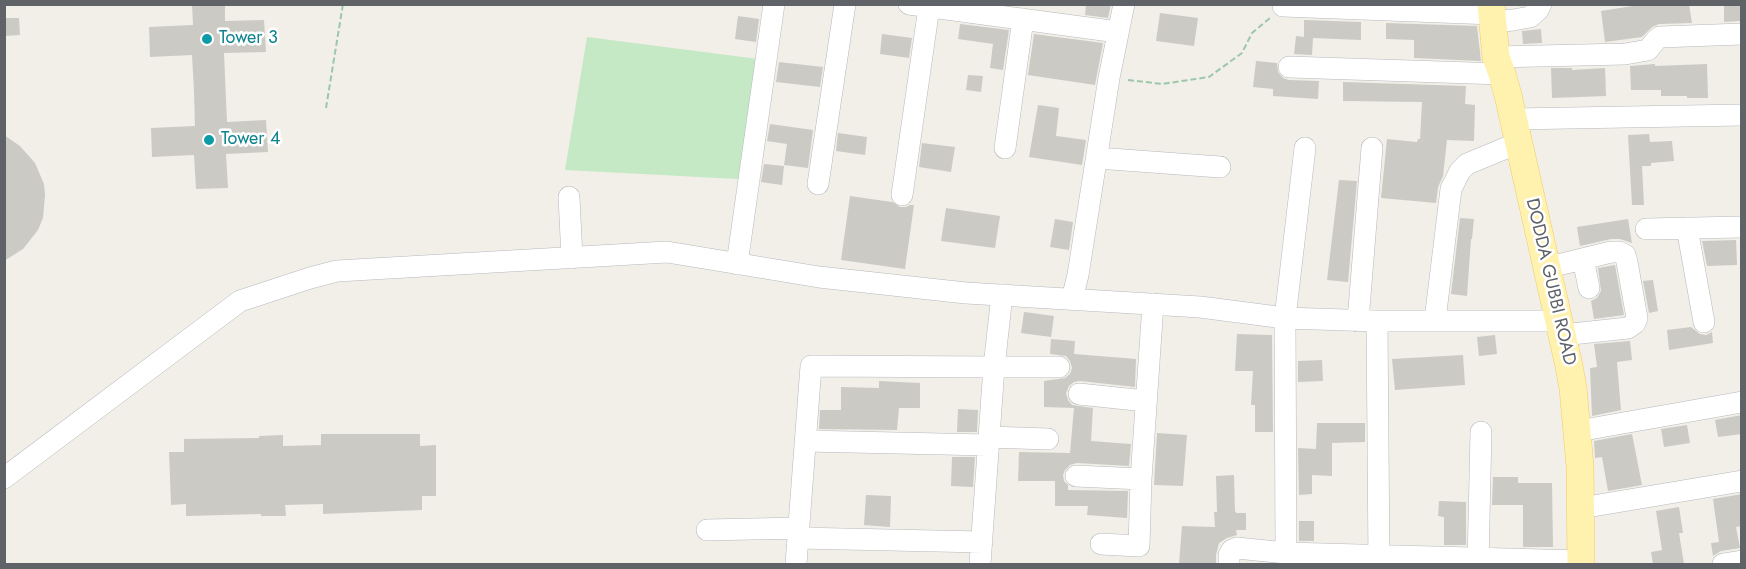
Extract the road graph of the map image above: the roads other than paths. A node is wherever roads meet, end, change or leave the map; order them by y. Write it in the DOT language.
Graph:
graph roads {
  1 [pos="774,4"];
  2 [pos="845,4"];
  3 [pos="1124,4"];
  4 [pos="1541,4"];
  5 [pos="919,6"];
  6 [pos="1283,6"];
  7 [pos="1492,13"];
  8 [pos="1023,19"];
  9 [pos="1118,32"];
  10 [pos="1742,34"];
  11 [pos="1499,66"];
  12 [pos="1289,67"];
  13 [pos="1742,115"];
  14 [pos="1516,131"];
  15 [pos="1005,148"];
  16 [pos="1305,148"];
  17 [pos="1372,148"];
  18 [pos="1097,158"];
  19 [pos="1220,167"];
  20 [pos="818,184"];
  21 [pos="902,195"];
  22 [pos="569,197"];
  23 [pos="1742,227"];
  24 [pos="1687,228"];
  25 [pos="1646,229"];
  26 [pos="572,258"];
  27 [pos="1583,259"];
  28 [pos="737,264"];
  29 [pos="1546,265"];
  30 [pos="1589,288"];
  31 [pos="1002,295"];
  32 [pos="1072,299"];
  33 [pos="1153,304"];
  34 [pos="1285,318"];
  35 [pos="1436,320"];
  36 [pos="1368,321"];
  37 [pos="1704,322"];
  38 [pos="1561,328"];
  39 [pos="994,367"];
  40 [pos="1059,368"];
  41 [pos="1079,394"];
  42 [pos="1146,401"];
  43 [pos="1742,402"];
  44 [pos="1578,431"];
  45 [pos="1480,432"];
  46 [pos="1048,439"];
  47 [pos="805,441"];
  48 [pos="989,441"];
  49 [pos="1076,476"];
  50 [pos="4,478"];
  51 [pos="1141,479"];
  52 [pos="1742,481"];
  53 [pos="1581,508"];
  54 [pos="708,530"];
  55 [pos="798,533"];
  56 [pos="982,542"];
  57 [pos="1101,544"];
  58 [pos="1289,559"];
  59 [pos="1379,560"];
  60 [pos="1742,561"];
  61 [pos="1478,562"];
  62 [pos="1581,563"];
  63 [pos="796,564"];
  64 [pos="980,564"];
  65 [pos="1229,564"];
  66 [pos="1723,564"];
  1 -- 28 [label="street"];
  2 -- 20 [label="street"];
  3 -- 9 [label="street"];
  4 -- 7 [label="street"];
  5 -- 8 [label="street"];
  5 -- 21 [label="street"];
  6 -- 7 [label="street"];
  7 -- 11 [label="main road, DODDA GUBBI ROAD"];
  8 -- 9 [label="street"];
  8 -- 15 [label="street"];
  9 -- 18 [label="street"];
  10 -- 11 [label="street"];
  11 -- 12 [label="street"];
  11 -- 14 [label="main road, DODDA GUBBI ROAD"];
  13 -- 14 [label="street"];
  14 -- 29 [label="main road, DODDA GUBBI ROAD"];
  14 -- 35 [label="street"];
  16 -- 34 [label="street"];
  17 -- 36 [label="street"];
  18 -- 19 [label="street"];
  18 -- 32 [label="street"];
  22 -- 26 [label="street"];
  23 -- 24 [label="street"];
  24 -- 25 [label="street"];
  24 -- 37 [label="street"];
  26 -- 28 [label="street"];
  26 -- 50 [label="street"];
  27 -- 29 [label="street"];
  27 -- 30 [label="street"];
  27 -- 38 [label="street"];
  28 -- 31 [label="street"];
  29 -- 38 [label="main road, DODDA GUBBI ROAD"];
  31 -- 32 [label="street"];
  31 -- 39 [label="street"];
  32 -- 33 [label="street"];
  33 -- 34 [label="street"];
  33 -- 42 [label="street"];
  34 -- 36 [label="street"];
  34 -- 58 [label="street"];
  35 -- 36 [label="street"];
  35 -- 38 [label="street"];
  36 -- 59 [label="street"];
  38 -- 44 [label="main road, DODDA GUBBI ROAD"];
  39 -- 40 [label="street"];
  39 -- 47 [label="street"];
  39 -- 48 [label="street"];
  41 -- 42 [label="street"];
  42 -- 51 [label="street"];
  43 -- 44 [label="street"];
  44 -- 53 [label="main road, DODDA GUBBI ROAD"];
  45 -- 61 [label="street"];
  46 -- 48 [label="street"];
  47 -- 48 [label="street"];
  47 -- 55 [label="street"];
  48 -- 56 [label="street"];
  49 -- 51 [label="street"];
  51 -- 57 [label="street"];
  52 -- 53 [label="street"];
  53 -- 62 [label="main road, DODDA GUBBI ROAD"];
  54 -- 55 [label="street"];
  55 -- 56 [label="street"];
  55 -- 63 [label="street"];
  56 -- 64 [label="street"];
  58 -- 59 [label="street"];
  58 -- 65 [label="street"];
  59 -- 61 [label="street"];
  60 -- 66 [label="street"];
  61 -- 62 [label="street"];
}
